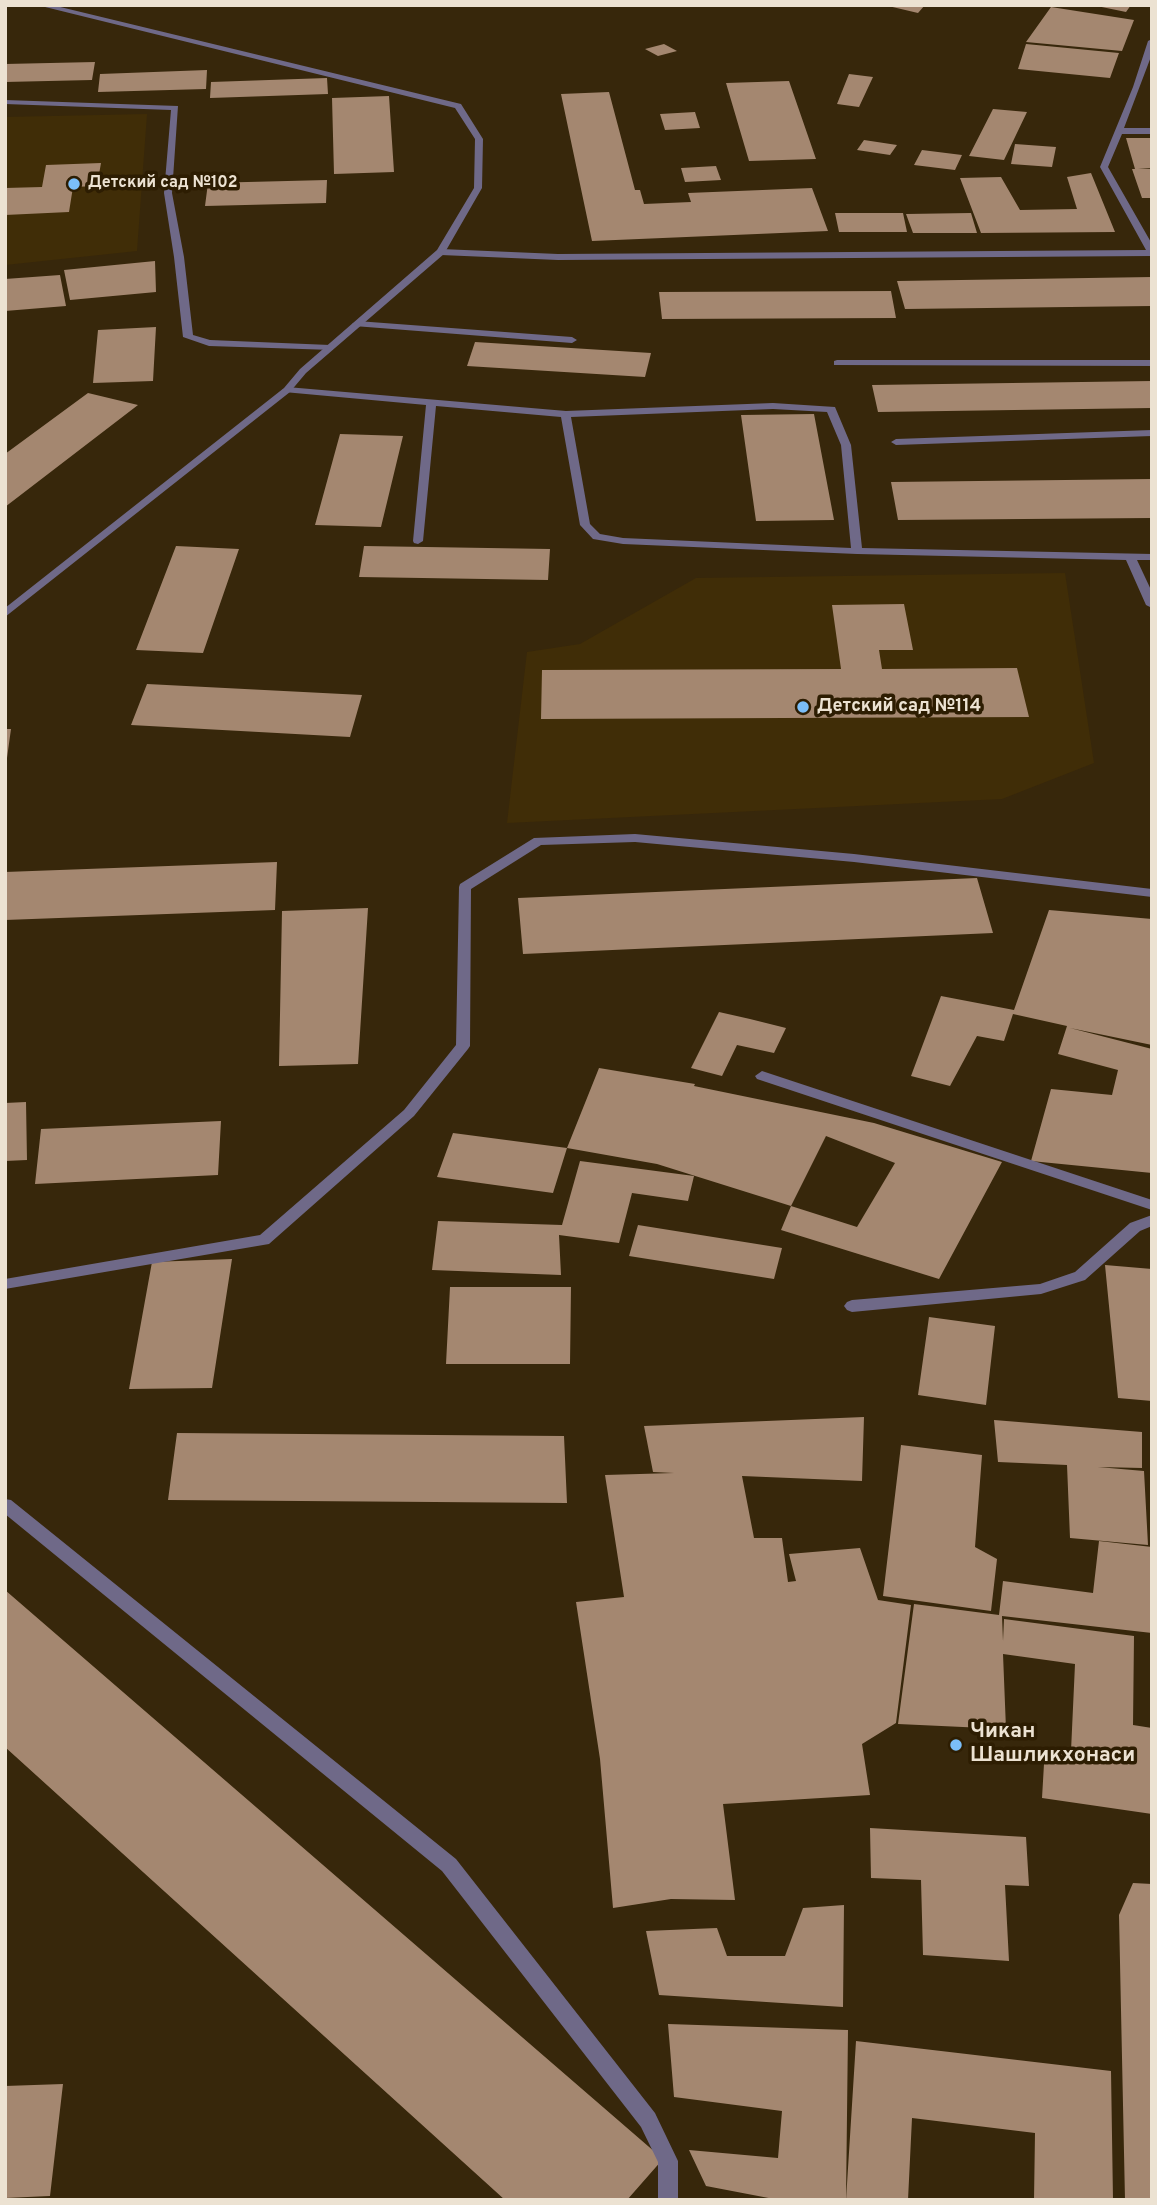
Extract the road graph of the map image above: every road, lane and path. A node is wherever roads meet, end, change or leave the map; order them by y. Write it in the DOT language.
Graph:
graph roads {
  1 [pos="41,5"];
  2 [pos="1152,41"];
  3 [pos="5,102"];
  4 [pos="1117,131"];
  5 [pos="1152,131"];
  6 [pos="441,252"];
  7 [pos="357,324"];
  8 [pos="572,340"];
  9 [pos="330,348"];
  10 [pos="837,363"];
  11 [pos="1152,363"];
  12 [pos="287,390"];
  13 [pos="431,402"];
  14 [pos="566,414"];
  15 [pos="1152,433"];
  16 [pos="896,442"];
  17 [pos="418,541"];
  18 [pos="857,551"];
  19 [pos="1130,556"];
  20 [pos="1152,557"];
  21 [pos="1152,605"];
  22 [pos="5,614"];
  23 [pos="1152,894"];
  24 [pos="762,1076"];
  25 [pos="1152,1206"];
  26 [pos="1152,1220"];
  27 [pos="5,1284"];
  28 [pos="852,1306"];
  29 [pos="5,1505"];
  30 [pos="668,2200"];
  1 -- 6 [label="street"];
  2 -- 4 [label="street"];
  3 -- 9 [label="street"];
  4 -- 5 [label="street"];
  4 -- 6 [label="street"];
  6 -- 7 [label="street"];
  7 -- 8 [label="street"];
  7 -- 9 [label="street"];
  9 -- 12 [label="street"];
  10 -- 11 [label="street"];
  12 -- 13 [label="street"];
  12 -- 22 [label="street"];
  13 -- 14 [label="street"];
  13 -- 17 [label="street"];
  14 -- 18 [label="street"];
  14 -- 18 [label="street"];
  15 -- 16 [label="street"];
  18 -- 19 [label="street"];
  19 -- 20 [label="street"];
  19 -- 21 [label="street"];
  23 -- 27 [label="street"];
  24 -- 25 [label="street"];
  26 -- 28 [label="street"];
  29 -- 30 [label="street"];
}
